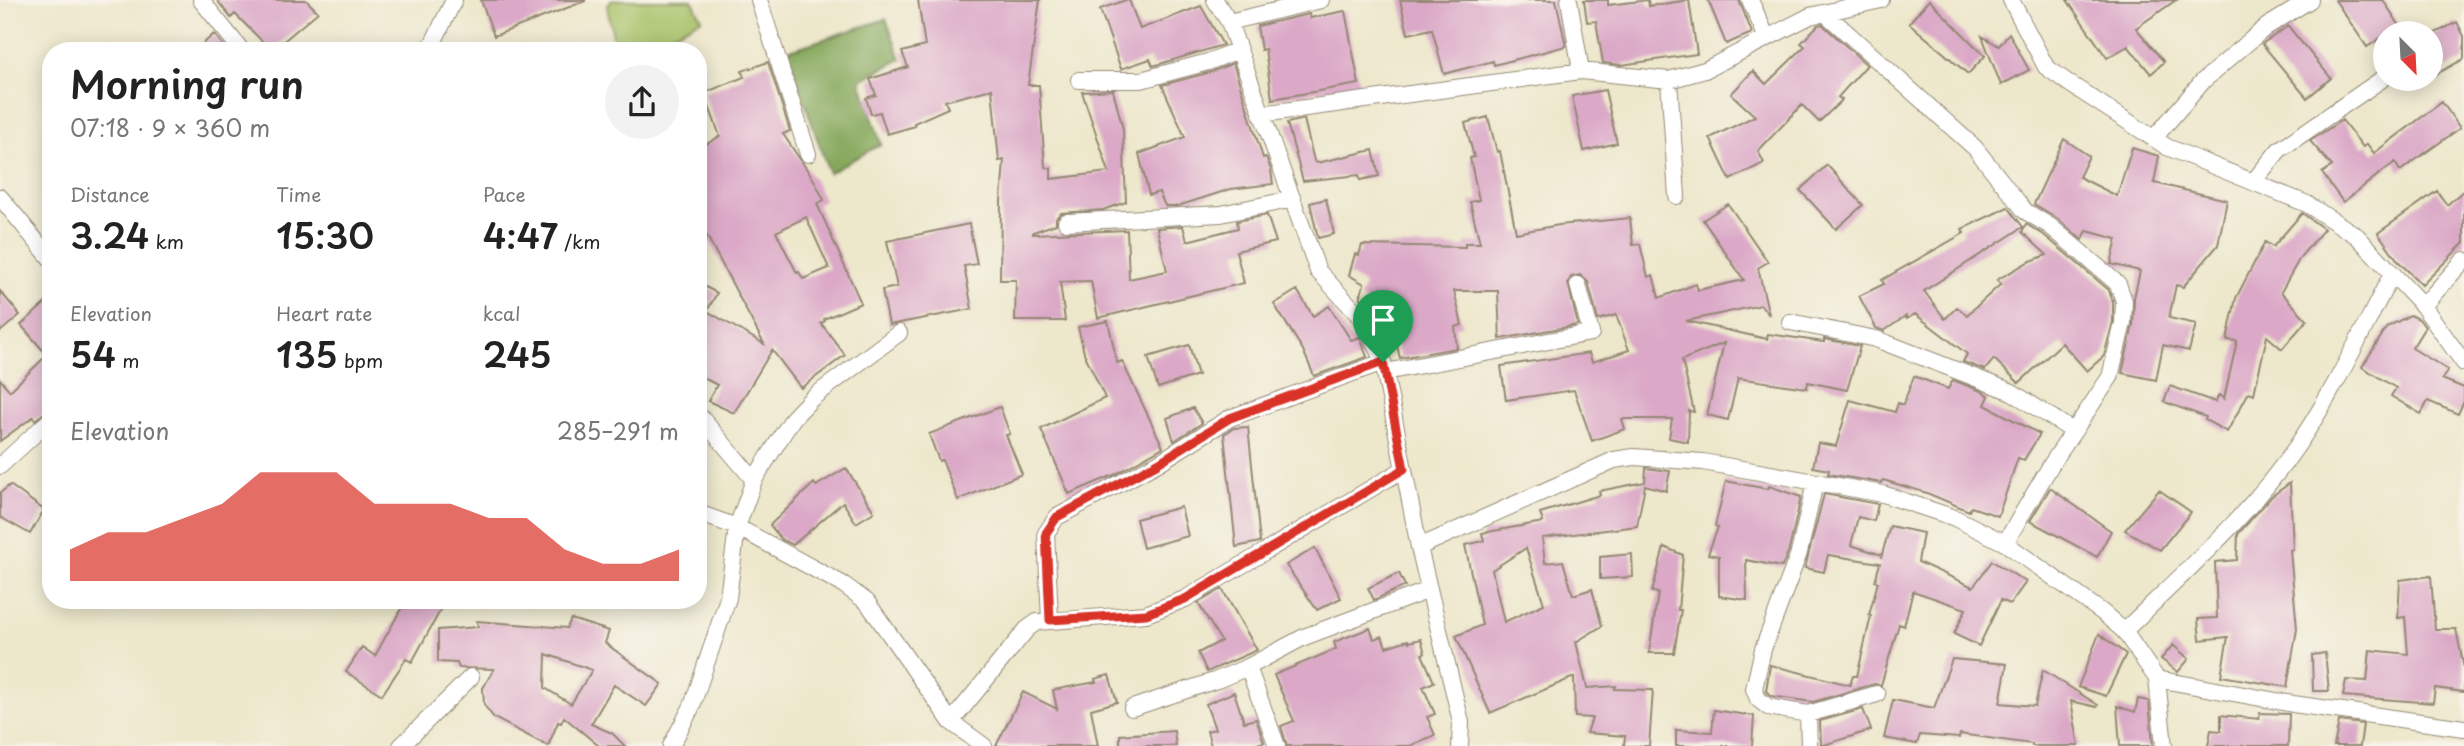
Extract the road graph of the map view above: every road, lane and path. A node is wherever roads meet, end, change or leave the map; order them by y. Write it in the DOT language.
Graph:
graph roads {
  1 [pos="201,0"];
  2 [pos="454,0"];
  3 [pos="759,0"];
  4 [pos="1215,0"];
  5 [pos="1321,0"];
  6 [pos="1569,0"];
  7 [pos="1750,0"];
  8 [pos="1881,0"];
  9 [pos="2011,0"];
  10 [pos="2310,0"];
  11 [pos="1825,13"];
  12 [pos="1229,22"];
  13 [pos="1767,38"];
  14 [pos="235,42"];
  15 [pos="433,42"];
  16 [pos="1238,51"];
  17 [pos="1581,71"];
  18 [pos="1079,80"];
  19 [pos="1669,80"];
  20 [pos="2373,85"];
  21 [pos="1261,114"];
  22 [pos="2154,138"];
  23 [pos="808,154"];
  24 [pos="2253,182"];
  25 [pos="1677,195"];
  26 [pos="0,197"];
  27 [pos="1293,199"];
  28 [pos="1066,222"];
  29 [pos="42,248"];
  30 [pos="2464,260"];
  31 [pos="2392,274"];
  32 [pos="1578,285"];
  33 [pos="2423,306"];
  34 [pos="1790,322"];
  35 [pos="899,333"];
  36 [pos="2464,363"];
  37 [pos="1384,367"];
  38 [pos="707,425"];
  39 [pos="42,427"];
  40 [pos="2073,431"];
  41 [pos="0,466"];
  42 [pos="1404,469"];
  43 [pos="754,480"];
  44 [pos="1815,483"];
  45 [pos="707,516"];
  46 [pos="737,527"];
  47 [pos="2005,543"];
  48 [pos="1419,547"];
  49 [pos="1429,590"];
  50 [pos="1050,620"];
  51 [pos="2124,631"];
  52 [pos="1248,667"];
  53 [pos="471,677"];
  54 [pos="2157,679"];
  55 [pos="1877,694"];
  56 [pos="1132,708"];
  57 [pos="1808,714"];
  58 [pos="951,722"];
  59 [pos="2464,728"];
  60 [pos="401,746"];
  61 [pos="671,746"];
  62 [pos="984,746"];
  63 [pos="1277,746"];
  64 [pos="1460,746"];
  65 [pos="1809,746"];
  66 [pos="2164,746"];
  1 -- 14 [label="street"];
  2 -- 15 [label="street"];
  3 -- 23 [label="street"];
  4 -- 12 [label="street"];
  5 -- 12 [label="street"];
  6 -- 17 [label="street"];
  7 -- 13 [label="street"];
  8 -- 11 [label="street"];
  9 -- 22 [label="street"];
  10 -- 22 [label="street"];
  11 -- 13 [label="street"];
  11 -- 40 [label="street"];
  12 -- 16 [label="street"];
  13 -- 19 [label="street"];
  16 -- 18 [label="street"];
  16 -- 21 [label="street"];
  17 -- 19 [label="street"];
  17 -- 21 [label="street"];
  19 -- 25 [label="street"];
  20 -- 24 [label="street"];
  21 -- 27 [label="street"];
  22 -- 24 [label="street"];
  24 -- 31 [label="street"];
  26 -- 29 [label="street"];
  27 -- 28 [label="street"];
  27 -- 37 [label="street"];
  30 -- 33 [label="street"];
  31 -- 33 [label="street"];
  31 -- 51 [label="street"];
  32 -- 37 [label="street"];
  33 -- 36 [label="street"];
  34 -- 40 [label="street"];
  35 -- 43 [label="street"];
  37 -- 42 [label="street"];
  37 -- 50 [label="street"];
  38 -- 43 [label="street"];
  39 -- 41 [label="street"];
  40 -- 47 [label="street"];
  42 -- 48 [label="street"];
  42 -- 50 [label="street"];
  43 -- 46 [label="street"];
  44 -- 47 [label="street"];
  44 -- 48 [label="street"];
  44 -- 57 [label="street"];
  45 -- 46 [label="street"];
  46 -- 58 [label="street"];
  46 -- 61 [label="street"];
  47 -- 51 [label="street"];
  48 -- 49 [label="street"];
  49 -- 52 [label="street"];
  49 -- 64 [label="street"];
  50 -- 58 [label="street"];
  51 -- 54 [label="street"];
  52 -- 56 [label="street"];
  52 -- 63 [label="street"];
  53 -- 60 [label="street"];
  54 -- 59 [label="street"];
  54 -- 66 [label="street"];
  55 -- 57 [label="street"];
  57 -- 65 [label="street"];
  58 -- 62 [label="street"];
}
